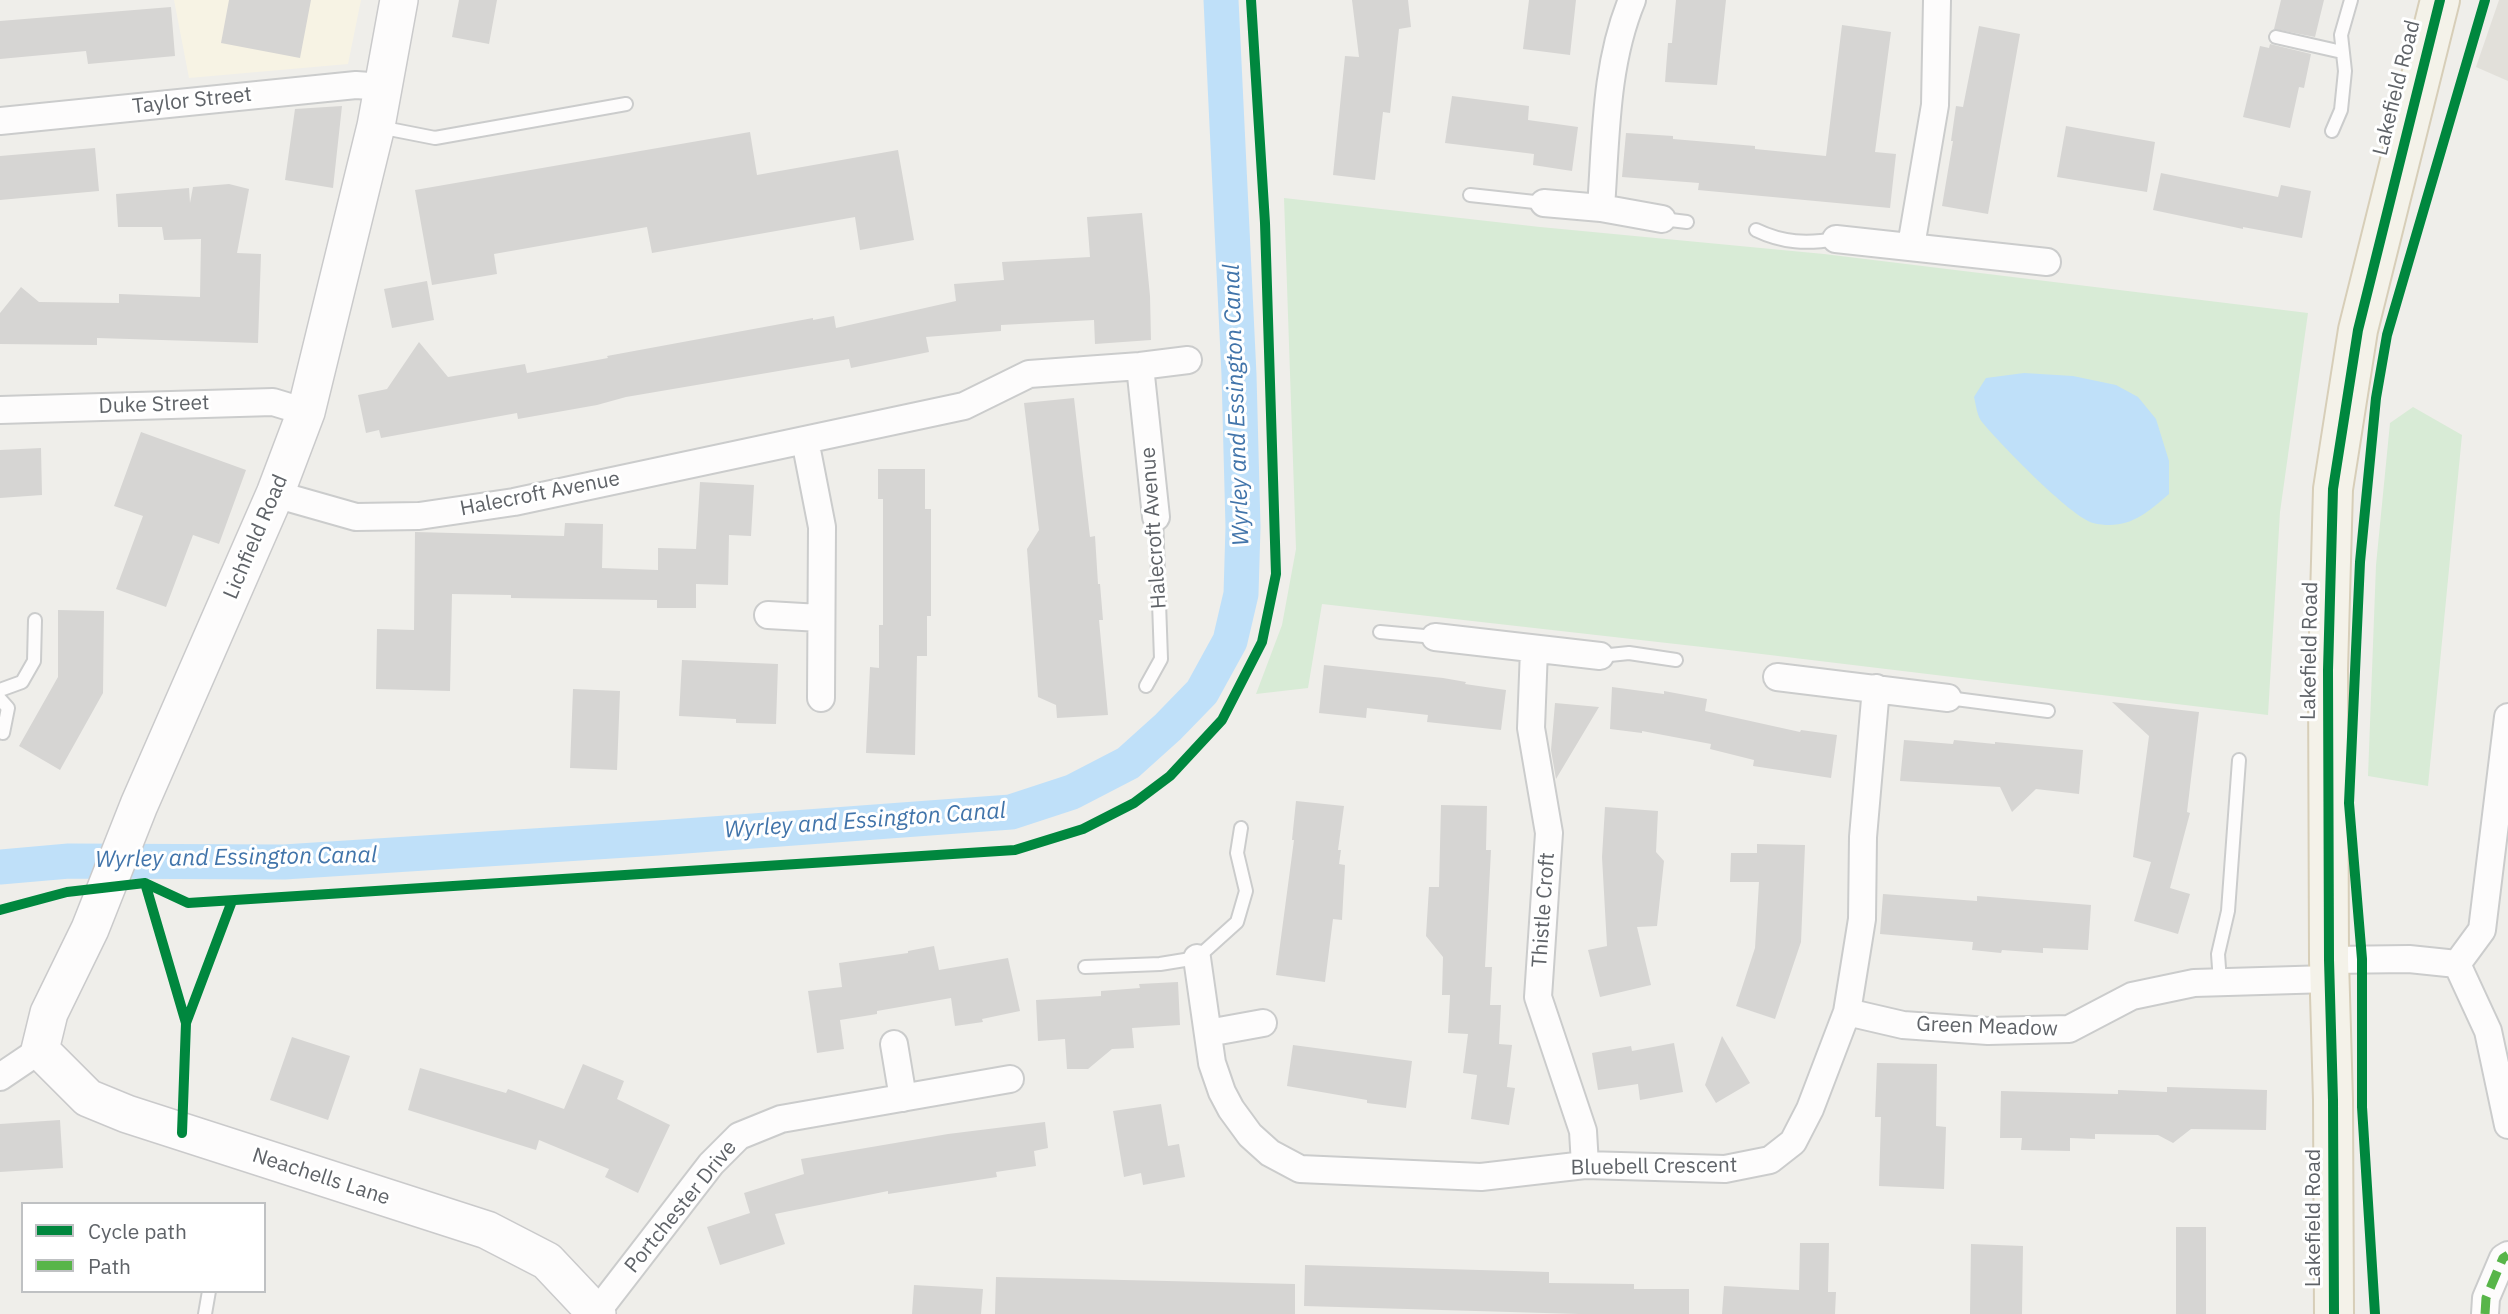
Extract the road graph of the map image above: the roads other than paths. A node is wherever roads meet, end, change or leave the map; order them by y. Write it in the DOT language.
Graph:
graph roads {
  1 [pos="399,0"];
  2 [pos="1632,0"];
  3 [pos="1937,0"];
  4 [pos="2351,0"];
  5 [pos="2440,0"];
  6 [pos="2276,37"];
  7 [pos="2342,52"];
  8 [pos="384,87"];
  9 [pos="626,104"];
  10 [pos="0,121"];
  11 [pos="376,126"];
  12 [pos="2332,131"];
  13 [pos="1470,195"];
  14 [pos="1544,203"];
  15 [pos="1601,208"];
  16 [pos="1675,221"];
  17 [pos="1756,230"];
  18 [pos="1836,239"];
  19 [pos="1911,246"];
  20 [pos="2047,262"];
  21 [pos="1188,360"];
  22 [pos="1140,366"];
  23 [pos="0,410"];
  24 [pos="306,412"];
  25 [pos="805,440"];
  26 [pos="275,494"];
  27 [pos="1156,517"];
  28 [pos="768,615"];
  29 [pos="820,618"];
  30 [pos="35,620"];
  31 [pos="1380,632"];
  32 [pos="1435,637"];
  33 [pos="1534,649"];
  34 [pos="1600,656"];
  35 [pos="1676,660"];
  36 [pos="1777,677"];
  37 [pos="1146,686"];
  38 [pos="1876,688"];
  39 [pos="0,690"];
  40 [pos="821,698"];
  41 [pos="1948,698"];
  42 [pos="0,699"];
  43 [pos="2048,711"];
  44 [pos="2508,717"];
  45 [pos="3,733"];
  46 [pos="2239,760"];
  47 [pos="1241,828"];
  48 [pos="1198,958"];
  49 [pos="2457,964"];
  50 [pos="1085,967"];
  51 [pos="2329,969"];
  52 [pos="2220,982"];
  53 [pos="1847,1012"];
  54 [pos="1263,1024"];
  55 [pos="1208,1033"];
  56 [pos="894,1044"];
  57 [pos="40,1050"];
  58 [pos="0,1077"];
  59 [pos="1010,1079"];
  60 [pos="903,1098"];
  61 [pos="2508,1125"];
  62 [pos="1585,1166"];
  63 [pos="2508,1255"];
  64 [pos="209,1293"];
  65 [pos="597,1313"];
  66 [pos="205,1314"];
  67 [pos="2334,1314"];
  68 [pos="2485,1314"];
  1 -- 8 [label="street, Lichfield Road"];
  2 -- 15 [label="street"];
  3 -- 19 [label="street"];
  4 -- 7 [label="lane"];
  5 -- 51 [label="main road, Lakefield Road"];
  6 -- 7 [label="lane"];
  7 -- 12 [label="lane"];
  8 -- 10 [label="street, Taylor Street"];
  8 -- 11 [label="street, Lichfield Road"];
  9 -- 11 [label="lane"];
  11 -- 24 [label="street, Lichfield Road"];
  13 -- 14 [label="lane"];
  14 -- 15 [label="street"];
  15 -- 16 [label="street"];
  17 -- 18 [label="lane"];
  18 -- 19 [label="street"];
  19 -- 20 [label="street"];
  21 -- 22 [label="street, Halecroft Avenue"];
  22 -- 25 [label="street, Halecroft Avenue"];
  22 -- 27 [label="street, Halecroft Avenue"];
  23 -- 24 [label="street, Duke Street"];
  24 -- 26 [label="street, Lichfield Road"];
  25 -- 26 [label="street, Halecroft Avenue"];
  25 -- 29 [label="street"];
  26 -- 57 [label="street, Lichfield Road"];
  27 -- 37 [label="lane, Halecroft Avenue"];
  28 -- 29 [label="street"];
  29 -- 40 [label="street"];
  30 -- 39 [label="lane"];
  31 -- 32 [label="lane"];
  32 -- 33 [label="street"];
  33 -- 34 [label="street"];
  33 -- 62 [label="street, Thistle Croft"];
  34 -- 35 [label="lane"];
  36 -- 38 [label="street"];
  38 -- 41 [label="street"];
  38 -- 53 [label="street, Bluebell Crescent"];
  41 -- 43 [label="lane"];
  42 -- 45 [label="lane"];
  44 -- 49 [label="street"];
  46 -- 52 [label="lane"];
  47 -- 48 [label="lane"];
  48 -- 50 [label="lane"];
  48 -- 55 [label="street, Bluebell Crescent"];
  49 -- 51 [label="street, Green Meadow"];
  49 -- 61 [label="street"];
  51 -- 52 [label="street, Green Meadow"];
  51 -- 67 [label="main road, Lakefield Road"];
  52 -- 53 [label="street, Green Meadow"];
  53 -- 62 [label="street, Bluebell Crescent"];
  54 -- 55 [label="street"];
  55 -- 62 [label="street, Bluebell Crescent"];
  56 -- 60 [label="street"];
  57 -- 58 [label="street"];
  57 -- 65 [label="street, Neachells Lane"];
  59 -- 60 [label="street, Portchester Drive"];
  60 -- 65 [label="street, Portchester Drive"];
  63 -- 68 [label="street"];
  64 -- 66 [label="lane"];
}
